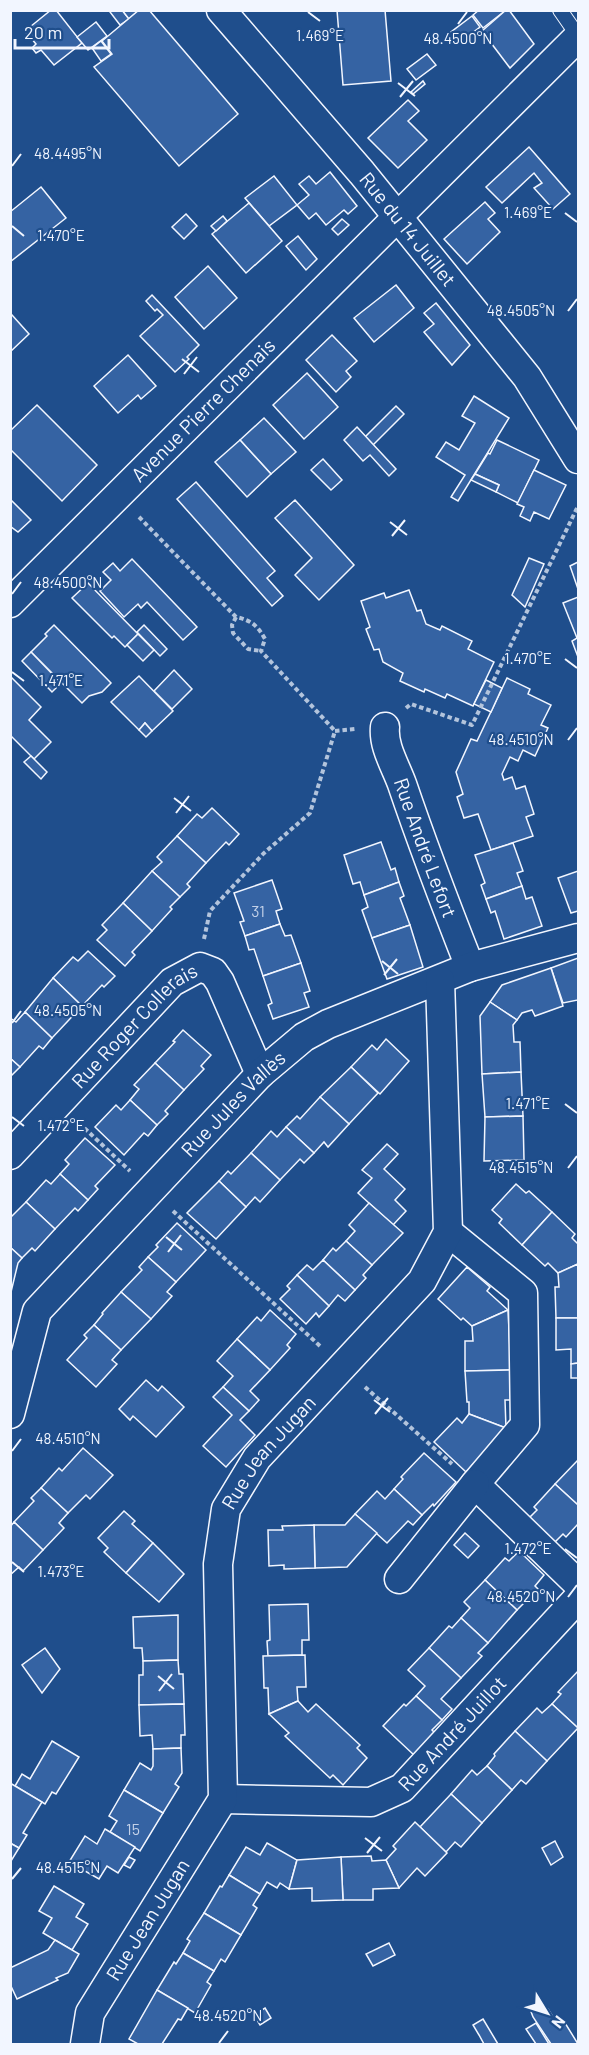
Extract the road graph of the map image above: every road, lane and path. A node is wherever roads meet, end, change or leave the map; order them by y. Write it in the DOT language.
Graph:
graph roads {
  1 [pos="221,10"];
  2 [pos="560,10"];
  3 [pos="579,36"];
  4 [pos="396,218"];
  5 [pos="579,459"];
  6 [pos="119,495"];
  7 [pos="579,506"];
  8 [pos="10,603"];
  9 [pos="236,617"];
  10 [pos="261,651"];
  11 [pos="385,727"];
  12 [pos="335,731"];
  13 [pos="579,938"];
  14 [pos="200,967"];
  15 [pos="470,967"];
  16 [pos="440,980"];
  17 [pos="260,1074"];
  18 [pos="58,1103"];
  19 [pos="10,1155"];
  20 [pos="151,1191"];
  21 [pos="448,1232"];
  22 [pos="23,1315"];
  23 [pos="342,1367"];
  24 [pos="10,1414"];
  25 [pos="475,1484"];
  26 [pos="399,1579"];
  27 [pos="579,1584"];
  28 [pos="579,1598"];
  29 [pos="223,1799"];
  30 [pos="85,2044"];
  1 -- 4 [label="street, Rue du 14 Juillet"];
  2 -- 3 [label="lane"];
  3 -- 4 [label="street, Avenue Pierre Chenais"];
  4 -- 5 [label="street, Rue du 14 Juillet"];
  4 -- 6 [label="street, Avenue Pierre Chenais"];
  6 -- 8 [label="street, Avenue Pierre Chenais"];
  6 -- 9 [label="path"];
  7 -- 11 [label="path"];
  9 -- 10 [label="path"];
  9 -- 10 [label="path"];
  10 -- 12 [label="path"];
  11 -- 12 [label="path"];
  11 -- 15 [label="street, Rue André Lefort"];
  12 -- 14 [label="path"];
  13 -- 15 [label="street, Rue Jules Vallès"];
  14 -- 17 [label="street, Rue Roger Collerais"];
  14 -- 18 [label="street, Rue Roger Collerais"];
  15 -- 16 [label="street, Rue Jules Vallès"];
  16 -- 17 [label="street, Rue Jules Vallès"];
  16 -- 21 [label="street, Rue Jean Jugan"];
  17 -- 20 [label="street, Rue Jules Vallès"];
  18 -- 19 [label="street, Rue Roger Collerais"];
  18 -- 20 [label="path"];
  20 -- 22 [label="street, Rue Jules Vallès"];
  20 -- 23 [label="path"];
  21 -- 23 [label="street, Rue Jean Jugan"];
  21 -- 25 [label="street"];
  22 -- 24 [label="street, Rue Jules Vallès"];
  23 -- 25 [label="path"];
  23 -- 29 [label="street, Rue Jean Jugan"];
  25 -- 26 [label="street"];
  25 -- 27 [label="street"];
  28 -- 29 [label="street, Rue André Juillot"];
  29 -- 30 [label="street, Rue Jean Jugan"];
}
